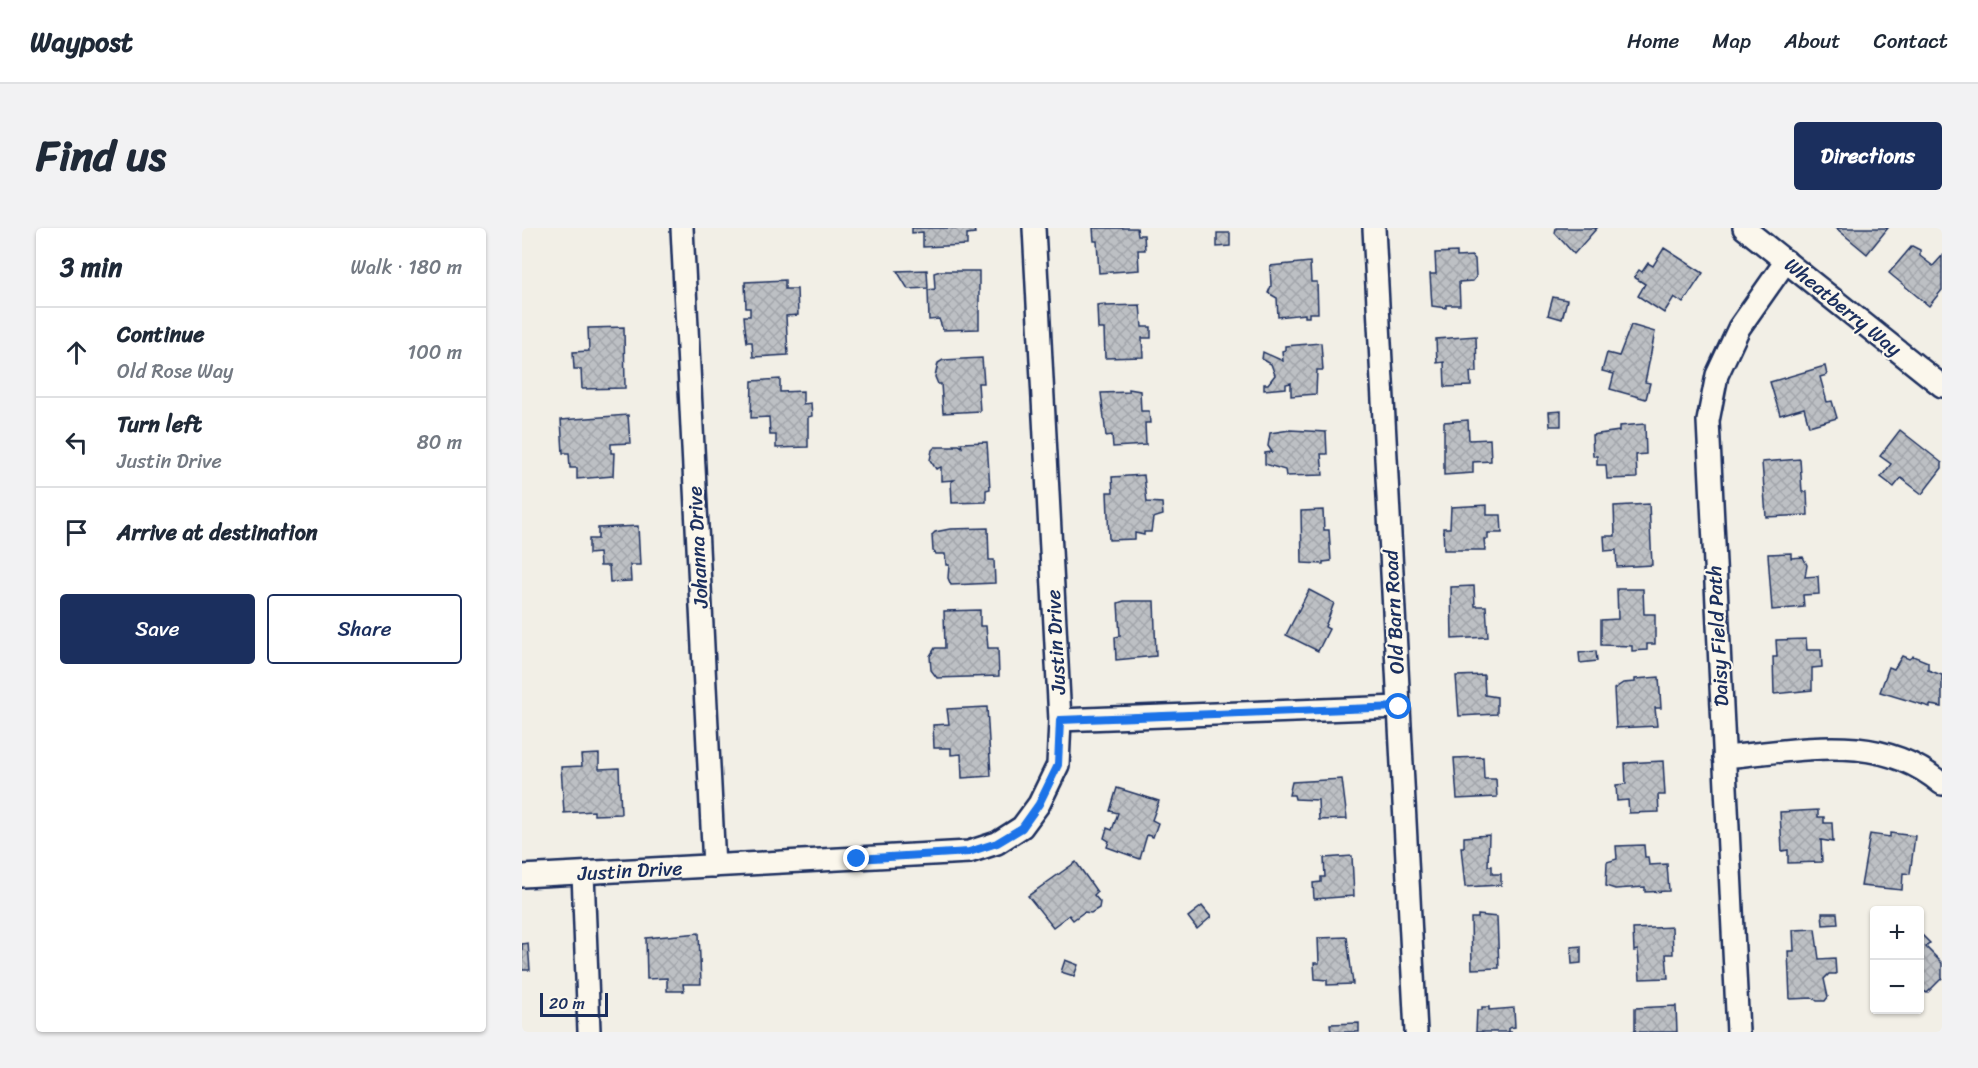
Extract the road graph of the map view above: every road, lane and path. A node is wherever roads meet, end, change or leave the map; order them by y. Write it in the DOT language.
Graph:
graph roads {
  1 [pos="682,228"];
  2 [pos="1034,228"];
  3 [pos="1374,228"];
  4 [pos="1744,228"];
  5 [pos="1786,261"];
  6 [pos="1942,386"];
  7 [pos="1399,707"];
  8 [pos="1060,720"];
  9 [pos="1724,758"];
  10 [pos="1942,784"];
  11 [pos="714,867"];
  12 [pos="583,873"];
  13 [pos="522,876"];
  14 [pos="589,1031"];
  15 [pos="1416,1032"];
  16 [pos="1738,1032"];
  1 -- 11 [label="street, Johanna Drive"];
  2 -- 8 [label="street, Justin Drive"];
  3 -- 7 [label="street, Old Barn Road"];
  4 -- 5 [label="street, Wheatberry Way"];
  5 -- 6 [label="street, Wheatberry Way"];
  5 -- 9 [label="street, Daisy Field Path"];
  7 -- 8 [label="street"];
  7 -- 15 [label="street, Old Barn Road"];
  8 -- 11 [label="street, Justin Drive"];
  9 -- 10 [label="street"];
  9 -- 16 [label="street, Daisy Field Path"];
  11 -- 12 [label="street, Justin Drive"];
  12 -- 13 [label="street, Justin Drive"];
  12 -- 14 [label="street"];
}
